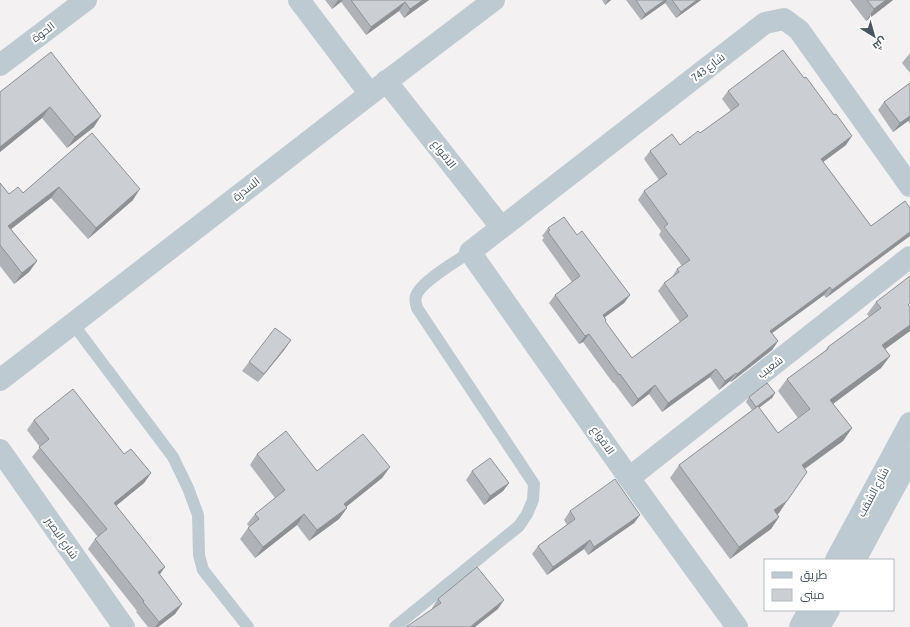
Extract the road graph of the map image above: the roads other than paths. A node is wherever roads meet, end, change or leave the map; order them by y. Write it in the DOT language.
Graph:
graph roads {
  1 [pos="86,0"];
  2 [pos="299,0"];
  3 [pos="494,0"];
  4 [pos="0,65"];
  5 [pos="378,88"];
  6 [pos="910,186"];
  7 [pos="501,227"];
  8 [pos="470,252"];
  9 [pos="910,257"];
  10 [pos="73,324"];
  11 [pos="0,380"];
  12 [pos="910,423"];
  13 [pos="0,450"];
  14 [pos="910,458"];
  15 [pos="630,478"];
  16 [pos="837,559"];
  17 [pos="856,559"];
  18 [pos="808,611"];
  19 [pos="828,611"];
  20 [pos="124,627"];
  21 [pos="248,627"];
  22 [pos="395,627"];
  23 [pos="737,627"];
  24 [pos="800,627"];
  25 [pos="820,627"];
  1 -- 4 [label="street, الحوة"];
  2 -- 5 [label="street, الاقواع"];
  3 -- 5 [label="street, السدرة"];
  5 -- 7 [label="street, الاقواع"];
  5 -- 10 [label="street, السدرة"];
  6 -- 7 [label="street, شارع 743"];
  7 -- 8 [label="street, شارع 743"];
  8 -- 15 [label="street, الاقواع"];
  8 -- 22 [label="lane"];
  9 -- 15 [label="street, شعيب"];
  10 -- 11 [label="street, السدرة"];
  10 -- 21 [label="lane"];
  12 -- 16 [label="street, شارع الشقب"];
  13 -- 20 [label="street, شارع البصير"];
  14 -- 17 [label="street, شارع الشقب"];
  15 -- 23 [label="street, الاقواع"];
  18 -- 24 [label="street"];
  19 -- 25 [label="street"];
}
